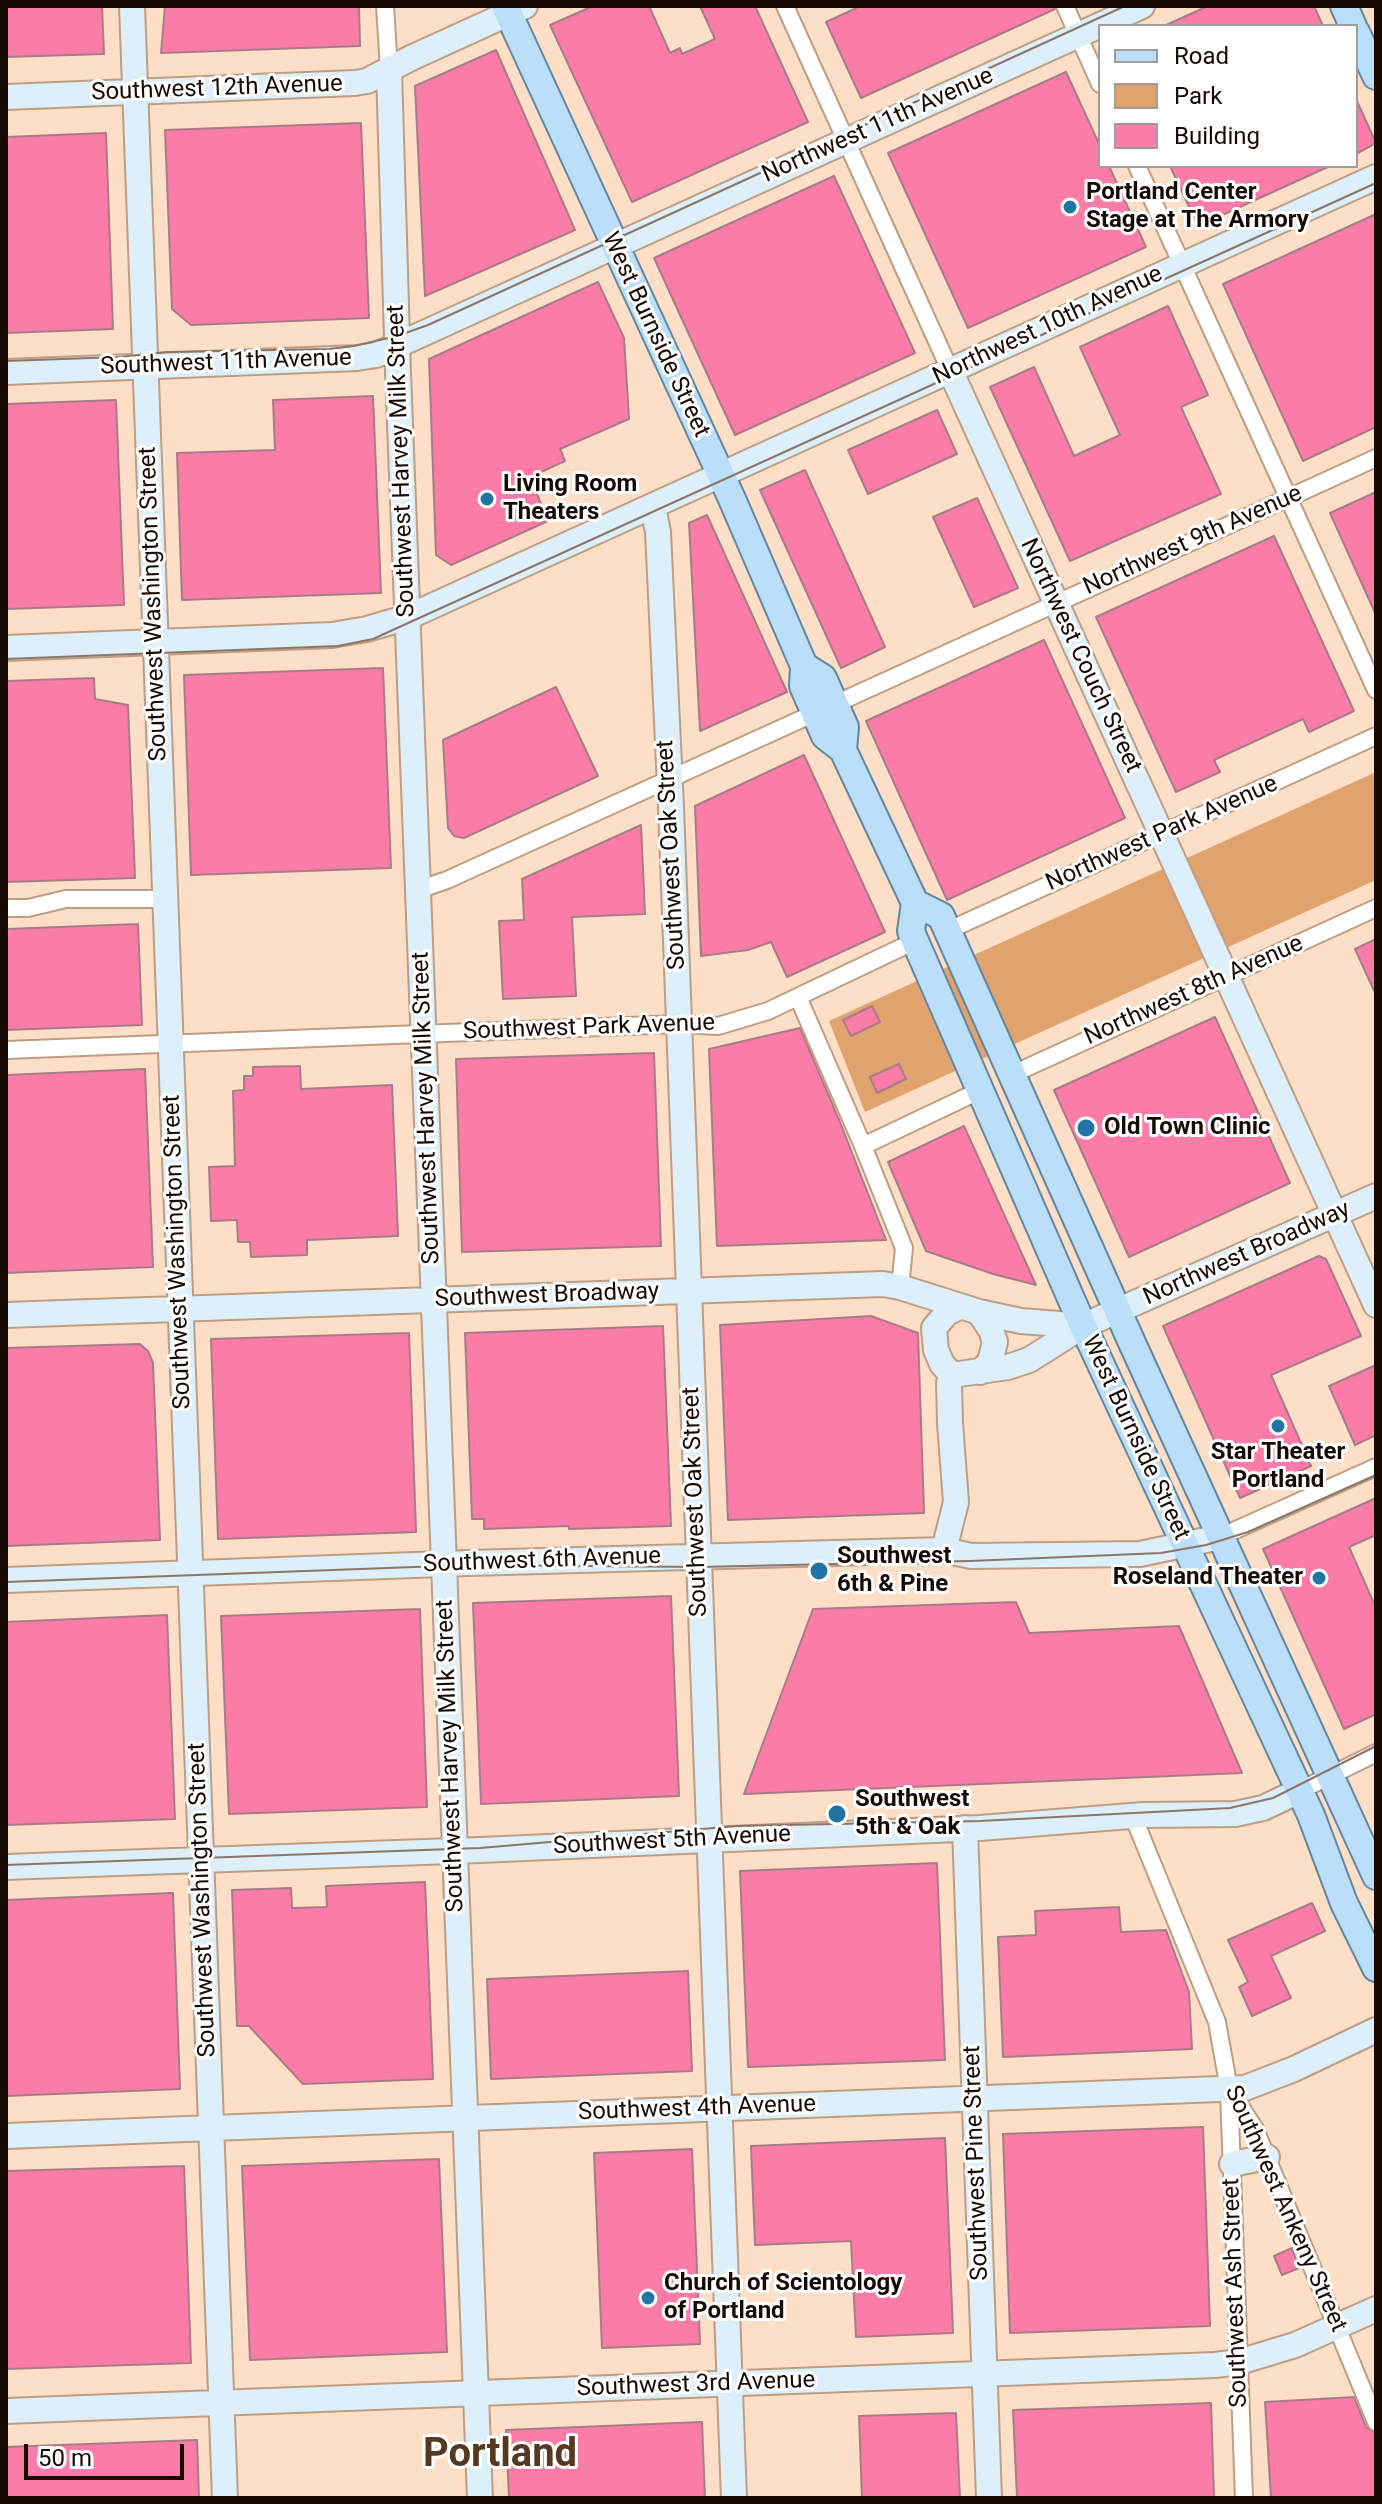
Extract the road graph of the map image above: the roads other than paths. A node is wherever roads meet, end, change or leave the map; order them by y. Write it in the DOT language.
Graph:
graph roads {
  1 [pos="132,6"];
  2 [pos="385,6"];
  3 [pos="785,6"];
  4 [pos="1065,6"];
  5 [pos="1142,6"];
  6 [pos="513,9"];
  7 [pos="1102,24"];
  8 [pos="1098,26"];
  9 [pos="1078,35"];
  10 [pos="1358,36"];
  11 [pos="389,70"];
  12 [pos="1376,76"];
  13 [pos="1098,80"];
  14 [pos="135,92"];
  15 [pos="6,97"];
  16 [pos="848,140"];
  17 [pos="1138,168"];
  18 [pos="1376,177"];
  19 [pos="614,246"];
  20 [pos="1182,265"];
  21 [pos="397,345"];
  22 [pos="145,367"];
  23 [pos="950,370"];
  24 [pos="6,372"];
  25 [pos="1376,458"];
  26 [pos="720,475"];
  27 [pos="1288,498"];
  28 [pos="653,507"];
  29 [pos="1056,604"];
  30 [pos="408,617"];
  31 [pos="155,641"];
  32 [pos="6,648"];
  33 [pos="1376,690"];
  34 [pos="825,709"];
  35 [pos="1376,736"];
  36 [pos="668,781"];
  37 [pos="1162,835"];
  38 [pos="418,890"];
  39 [pos="165,899"];
  40 [pos="915,903"];
  41 [pos="6,908"];
  42 [pos="1376,908"];
  43 [pos="947,931"];
  44 [pos="915,941"];
  45 [pos="1226,976"];
  46 [pos="798,997"];
  47 [pos="679,1024"];
  48 [pos="424,1034"];
  49 [pos="171,1043"];
  50 [pos="6,1050"];
  51 [pos="1013,1074"];
  52 [pos="981,1090"];
  53 [pos="863,1146"];
  54 [pos="1376,1196"];
  55 [pos="1334,1214"];
  56 [pos="900,1287"];
  57 [pos="689,1291"];
  58 [pos="434,1300"];
  59 [pos="1376,1305"];
  60 [pos="180,1309"];
  61 [pos="969,1309"];
  62 [pos="1118,1311"];
  63 [pos="6,1315"];
  64 [pos="1083,1326"];
  65 [pos="980,1372"];
  66 [pos="952,1375"];
  67 [pos="1376,1467"];
  68 [pos="1220,1537"];
  69 [pos="1185,1546"];
  70 [pos="944,1550"];
  71 [pos="699,1556"];
  72 [pos="444,1564"];
  73 [pos="191,1573"];
  74 [pos="6,1580"];
  75 [pos="1376,1753"];
  76 [pos="1329,1776"];
  77 [pos="1299,1791"];
  78 [pos="1133,1816"];
  79 [pos="965,1828"];
  80 [pos="709,1838"];
  81 [pos="455,1851"];
  82 [pos="201,1861"];
  83 [pos="6,1867"];
  84 [pos="1376,1876"];
  85 [pos="1376,1968"];
  86 [pos="1376,2030"];
  87 [pos="1229,2089"];
  88 [pos="976,2099"];
  89 [pos="720,2109"];
  90 [pos="464,2118"];
  91 [pos="211,2128"];
  92 [pos="6,2136"];
  93 [pos="1267,2157"];
  94 [pos="1232,2164"];
  95 [pos="1376,2309"];
  96 [pos="1337,2326"];
  97 [pos="1239,2362"];
  98 [pos="985,2374"];
  99 [pos="729,2384"];
  100 [pos="475,2394"];
  101 [pos="222,2404"];
  102 [pos="6,2411"];
  103 [pos="1376,2422"];
  104 [pos="225,2498"];
  105 [pos="480,2498"];
  106 [pos="734,2498"];
  107 [pos="989,2498"];
  108 [pos="1244,2498"];
  1 -- 14 [label="street, Southwest Washington Street"];
  2 -- 11 [label="street, Southwest Harvey Milk Street"];
  3 -- 16 [label="street, Northwest Couch Street"];
  4 -- 9 [label="street"];
  5 -- 7 [label="street, Northwest 11th Avenue"];
  6 -- 11 [label="street, Southwest 12th Avenue"];
  6 -- 19 [label="main road, West Burnside Street"];
  8 -- 9 [label="street, Northwest 11th Avenue"];
  9 -- 13 [label="street"];
  9 -- 16 [label="street, Northwest 11th Avenue"];
  10 -- 12 [label="main road"];
  11 -- 14 [label="street, Southwest 12th Avenue"];
  11 -- 21 [label="street, Southwest Harvey Milk Street"];
  14 -- 15 [label="street, Southwest 12th Avenue"];
  14 -- 22 [label="street, Southwest Washington Street"];
  16 -- 19 [label="street, Northwest 11th Avenue"];
  16 -- 23 [label="street, Northwest Couch Street"];
  17 -- 20 [label="street"];
  18 -- 20 [label="street, Northwest 10th Avenue"];
  19 -- 21 [label="street, Southwest 11th Avenue"];
  19 -- 26 [label="main road, West Burnside Street"];
  20 -- 23 [label="street, Northwest 10th Avenue"];
  20 -- 27 [label="street"];
  21 -- 22 [label="street, Southwest 11th Avenue"];
  21 -- 30 [label="street, Southwest Harvey Milk Street"];
  22 -- 24 [label="street, Southwest 11th Avenue"];
  22 -- 31 [label="street, Southwest Washington Street"];
  23 -- 26 [label="street, Northwest 10th Avenue"];
  23 -- 29 [label="street, Northwest Couch Street"];
  25 -- 27 [label="street, Northwest 9th Avenue"];
  26 -- 28 [label="street, Northwest 10th Avenue"];
  26 -- 34 [label="main road, West Burnside Street"];
  27 -- 29 [label="street, Northwest 9th Avenue"];
  27 -- 33 [label="street"];
  28 -- 30 [label="street, Northwest 10th Avenue"];
  28 -- 36 [label="street, Southwest Oak Street"];
  29 -- 34 [label="street, Northwest 9th Avenue"];
  29 -- 37 [label="street, Northwest Couch Street"];
  30 -- 31 [label="street, Northwest 10th Avenue"];
  30 -- 38 [label="street, Southwest Harvey Milk Street"];
  31 -- 32 [label="street, Northwest 10th Avenue"];
  31 -- 39 [label="street, Southwest Washington Street"];
  34 -- 36 [label="street, Northwest 9th Avenue"];
  34 -- 40 [label="main road, West Burnside Street"];
  35 -- 37 [label="street, Northwest Park Avenue"];
  36 -- 38 [label="street, Northwest 9th Avenue"];
  36 -- 47 [label="street, Southwest Oak Street"];
  37 -- 43 [label="street, Northwest Park Avenue"];
  37 -- 45 [label="street, Northwest Couch Street"];
  38 -- 48 [label="street, Southwest Harvey Milk Street"];
  39 -- 41 [label="street"];
  39 -- 49 [label="street, Southwest Washington Street"];
  40 -- 43 [label="main road, West Burnside Street"];
  40 -- 44 [label="main road, West Burnside Street"];
  42 -- 45 [label="street, Northwest 8th Avenue"];
  43 -- 51 [label="main road, West Burnside Street"];
  44 -- 46 [label="street, Southwest Park Avenue"];
  44 -- 52 [label="main road, West Burnside Street"];
  45 -- 51 [label="street, Northwest 8th Avenue"];
  45 -- 55 [label="street, Northwest Couch Street"];
  46 -- 47 [label="street, Southwest Park Avenue"];
  46 -- 53 [label="street"];
  47 -- 48 [label="street, Southwest Park Avenue"];
  47 -- 57 [label="street, Southwest Oak Street"];
  48 -- 49 [label="street, Southwest Park Avenue"];
  48 -- 58 [label="street, Southwest Harvey Milk Street"];
  49 -- 50 [label="street, Southwest Park Avenue"];
  49 -- 60 [label="street, Southwest Washington Street"];
  51 -- 62 [label="main road, West Burnside Street"];
  52 -- 53 [label="street"];
  52 -- 64 [label="main road, West Burnside Street"];
  53 -- 56 [label="street"];
  54 -- 55 [label="street, Northwest Broadway"];
  55 -- 59 [label="street, Northwest Couch Street"];
  55 -- 62 [label="street, Northwest Broadway"];
  56 -- 57 [label="street, Southwest Broadway"];
  56 -- 61 [label="street, Southwest Broadway"];
  57 -- 58 [label="street, Southwest Broadway"];
  57 -- 71 [label="street, Southwest Oak Street"];
  58 -- 60 [label="street, Southwest Broadway"];
  58 -- 72 [label="street, Southwest Harvey Milk Street"];
  60 -- 63 [label="street, Southwest Broadway"];
  60 -- 73 [label="street, Southwest Washington Street"];
  61 -- 64 [label="street, Southwest Broadway"];
  61 -- 65 [label="street"];
  61 -- 66 [label="street"];
  62 -- 64 [label="street, Southwest Broadway"];
  62 -- 68 [label="main road, West Burnside Street"];
  64 -- 65 [label="street, Southwest Broadway"];
  64 -- 69 [label="main road, West Burnside Street"];
  65 -- 66 [label="street, Southwest Broadway"];
  66 -- 70 [label="street"];
  67 -- 68 [label="street"];
  68 -- 69 [label="street, Southwest 6th Avenue"];
  68 -- 76 [label="main road, West Burnside Street"];
  69 -- 70 [label="street, Southwest 6th Avenue"];
  69 -- 77 [label="main road, West Burnside Street"];
  70 -- 71 [label="street, Southwest 6th Avenue"];
  71 -- 72 [label="street, Southwest 6th Avenue"];
  71 -- 80 [label="street, Southwest Oak Street"];
  72 -- 73 [label="street, Southwest 6th Avenue"];
  72 -- 81 [label="street, Southwest Harvey Milk Street"];
  73 -- 74 [label="street, Southwest 6th Avenue"];
  73 -- 82 [label="street, Southwest Washington Street"];
  75 -- 76 [label="street, Southwest 5th Avenue"];
  76 -- 77 [label="street, Southwest 5th Avenue"];
  76 -- 84 [label="main road, West Burnside Street"];
  77 -- 78 [label="street, Southwest 5th Avenue"];
  77 -- 85 [label="main road, West Burnside Street"];
  78 -- 79 [label="street, Southwest 5th Avenue"];
  78 -- 87 [label="street, Southwest Ankeny Street"];
  79 -- 80 [label="street, Southwest 5th Avenue"];
  79 -- 88 [label="street, Southwest Pine Street"];
  80 -- 81 [label="street, Southwest 5th Avenue"];
  80 -- 89 [label="street, Southwest Oak Street"];
  81 -- 82 [label="street, Southwest 5th Avenue"];
  81 -- 90 [label="street, Southwest Harvey Milk Street"];
  82 -- 83 [label="street, Southwest 5th Avenue"];
  82 -- 91 [label="street, Southwest Washington Street"];
  86 -- 87 [label="street, Southwest 4th Avenue"];
  87 -- 88 [label="street, Southwest 4th Avenue"];
  87 -- 93 [label="street, Southwest Ankeny Street"];
  87 -- 94 [label="street, Southwest Ash Street"];
  88 -- 89 [label="street, Southwest 4th Avenue"];
  88 -- 98 [label="street, Southwest Pine Street"];
  89 -- 90 [label="street, Southwest 4th Avenue"];
  89 -- 99 [label="street, Southwest Oak Street"];
  90 -- 91 [label="street, Southwest 4th Avenue"];
  90 -- 100 [label="street, Southwest Harvey Milk Street"];
  91 -- 92 [label="street, Southwest 4th Avenue"];
  91 -- 101 [label="street, Southwest Washington Street"];
  93 -- 94 [label="street"];
  93 -- 96 [label="street, Southwest Ankeny Street"];
  94 -- 97 [label="street, Southwest Ash Street"];
  95 -- 96 [label="street, Southwest 3rd Avenue"];
  96 -- 97 [label="street, Southwest 3rd Avenue"];
  96 -- 103 [label="street, Southwest Ankeny Street"];
  97 -- 98 [label="street, Southwest 3rd Avenue"];
  97 -- 108 [label="street, Southwest Ash Street"];
  98 -- 99 [label="street, Southwest 3rd Avenue"];
  98 -- 107 [label="street, Southwest Pine Street"];
  99 -- 100 [label="street, Southwest 3rd Avenue"];
  99 -- 106 [label="street, Southwest Oak Street"];
  100 -- 101 [label="street, Southwest 3rd Avenue"];
  100 -- 105 [label="street, Southwest Harvey Milk Street"];
  101 -- 102 [label="street, Southwest 3rd Avenue"];
  101 -- 104 [label="street, Southwest Washington Street"];
}
